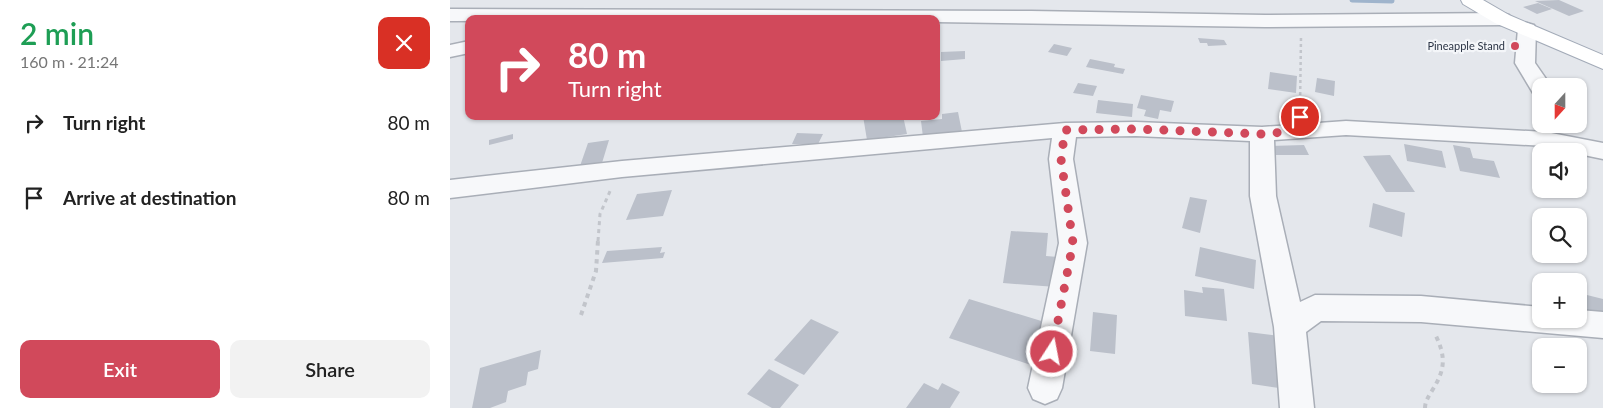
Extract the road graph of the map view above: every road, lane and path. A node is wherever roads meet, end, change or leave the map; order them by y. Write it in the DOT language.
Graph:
graph roads {
  1 [pos="1470,0"];
  2 [pos="450,15"];
  3 [pos="465,15"];
  4 [pos="940,17"];
  5 [pos="1502,19"];
  6 [pos="1301,21"];
  7 [pos="1527,29"];
  8 [pos="465,49"];
  9 [pos="450,51"];
  10 [pos="1603,63"];
  11 [pos="1535,78"];
  12 [pos="1065,130"];
  13 [pos="1532,131"];
  14 [pos="1273,133"];
  15 [pos="1557,133"];
  16 [pos="1603,151"];
  17 [pos="622,169"];
  18 [pos="450,189"];
  19 [pos="1421,309"];
  20 [pos="581,315"];
  21 [pos="1603,325"];
  22 [pos="1290,327"];
  23 [pos="1045,388"];
  24 [pos="1297,408"];
  25 [pos="1425,408"];
  1 -- 5 [label="main road"];
  2 -- 3 [label="street"];
  4 -- 6 [label="street"];
  5 -- 6 [label="street"];
  5 -- 7 [label="main road"];
  6 -- 14 [label="path"];
  7 -- 10 [label="main road"];
  7 -- 11 [label="street"];
  8 -- 9 [label="street"];
  12 -- 14 [label="street"];
  12 -- 17 [label="street"];
  12 -- 23 [label="street"];
  13 -- 14 [label="street"];
  14 -- 22 [label="street"];
  15 -- 16 [label="street"];
  17 -- 18 [label="street"];
  17 -- 20 [label="path"];
  19 -- 21 [label="street"];
  19 -- 22 [label="street"];
  19 -- 25 [label="path"];
  22 -- 24 [label="street"];
}
